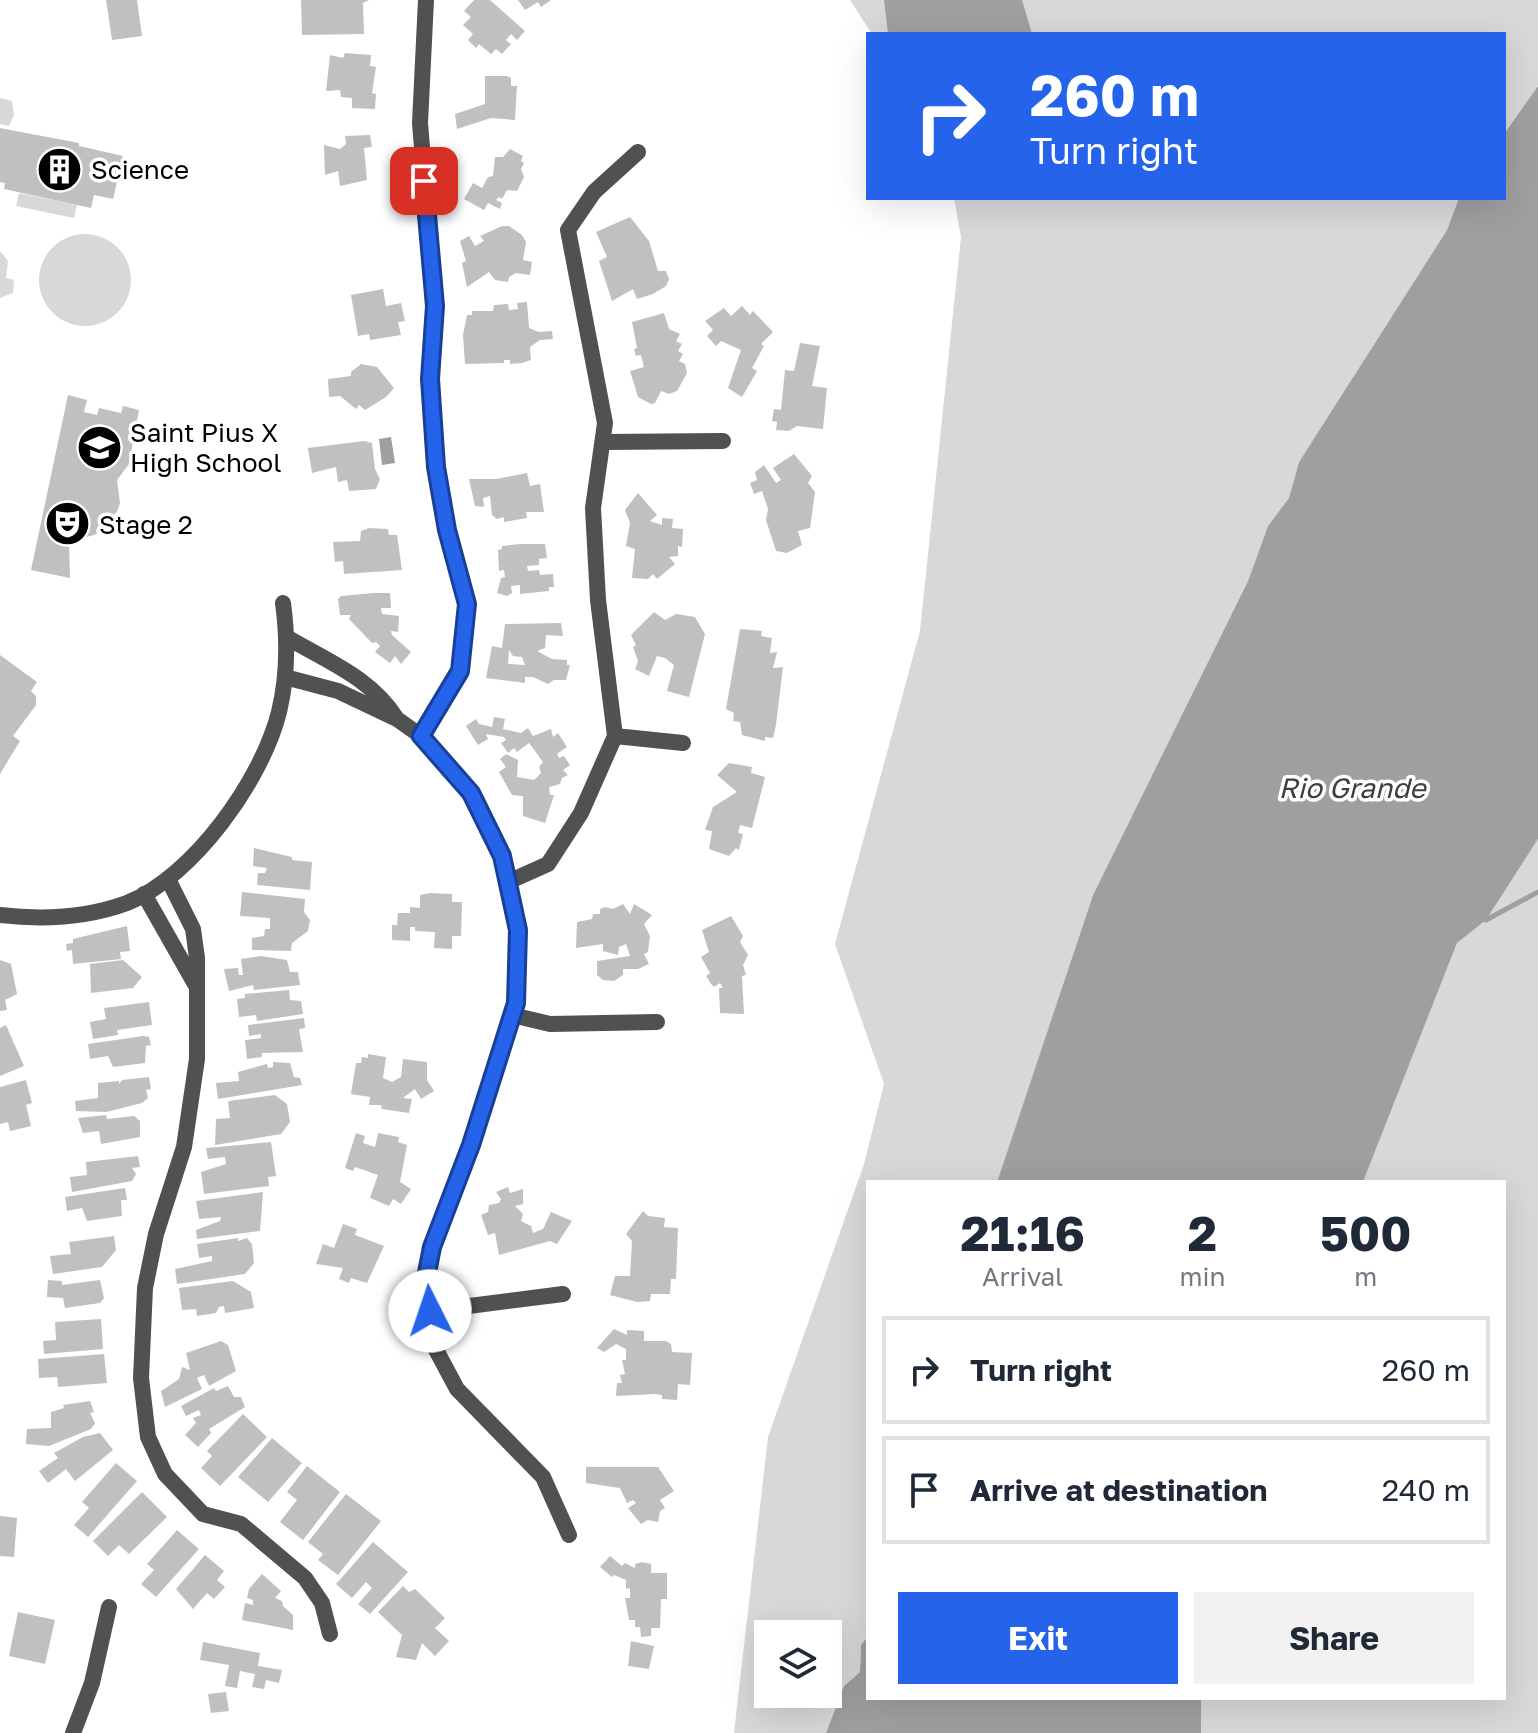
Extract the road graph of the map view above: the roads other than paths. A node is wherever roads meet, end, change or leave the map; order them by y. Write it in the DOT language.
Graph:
graph roads {
  1 [pos="426,0"];
  2 [pos="638,152"];
  3 [pos="723,441"];
  4 [pos="603,442"];
  5 [pos="283,603"];
  6 [pos="288,638"];
  7 [pos="285,677"];
  8 [pos="397,719"];
  9 [pos="421,736"];
  10 [pos="615,736"];
  11 [pos="683,743"];
  12 [pos="168,879"];
  13 [pos="510,881"];
  14 [pos="144,894"];
  15 [pos="0,915"];
  16 [pos="195,984"];
  17 [pos="512,1015"];
  18 [pos="657,1022"];
  19 [pos="563,1294"];
  20 [pos="430,1311"];
  21 [pos="569,1535"];
  22 [pos="109,1607"];
  23 [pos="330,1634"];
  24 [pos="73,1733"];
  1 -- 9 [label="street"];
  2 -- 4 [label="street"];
  3 -- 4 [label="street"];
  4 -- 10 [label="street"];
  5 -- 6 [label="street"];
  6 -- 7 [label="street"];
  6 -- 8 [label="street"];
  7 -- 8 [label="street"];
  7 -- 12 [label="street"];
  8 -- 9 [label="street"];
  9 -- 13 [label="street"];
  10 -- 11 [label="street"];
  10 -- 13 [label="street"];
  12 -- 14 [label="street"];
  12 -- 16 [label="street"];
  13 -- 17 [label="street"];
  14 -- 15 [label="street"];
  14 -- 16 [label="street"];
  16 -- 23 [label="street"];
  17 -- 18 [label="street"];
  17 -- 20 [label="street"];
  19 -- 20 [label="street"];
  20 -- 21 [label="street"];
  22 -- 24 [label="street"];
}
